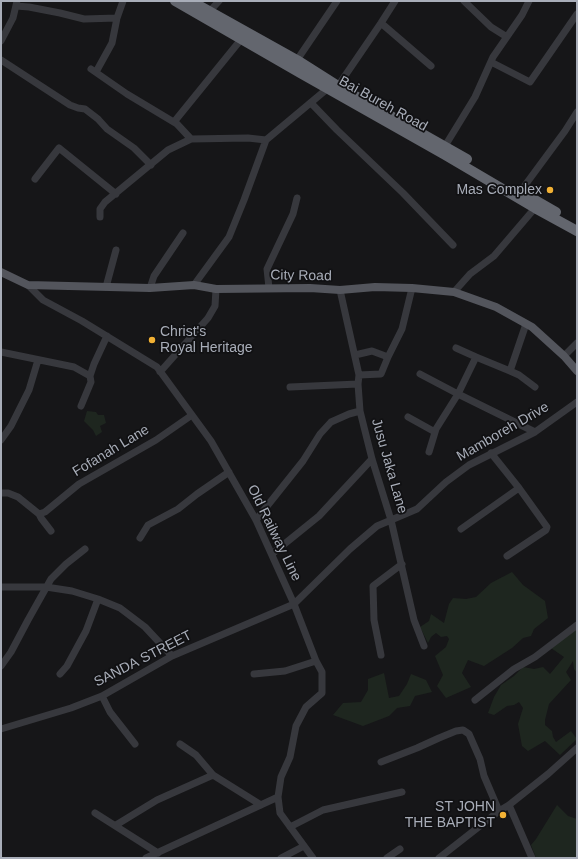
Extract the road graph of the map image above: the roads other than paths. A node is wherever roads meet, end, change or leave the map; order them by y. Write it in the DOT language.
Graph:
graph roads {
  1 [pos="122,1"];
  2 [pos="175,1"];
  3 [pos="191,1"];
  4 [pos="219,1"];
  5 [pos="337,1"];
  6 [pos="395,1"];
  7 [pos="464,1"];
  8 [pos="529,1"];
  9 [pos="17,3"];
  10 [pos="209,12"];
  11 [pos="577,14"];
  12 [pos="117,18"];
  13 [pos="381,24"];
  14 [pos="243,35"];
  15 [pos="507,37"];
  16 [pos="1,42"];
  17 [pos="1,60"];
  18 [pos="298,60"];
  19 [pos="491,62"];
  20 [pos="431,66"];
  21 [pos="338,86"];
  22 [pos="327,89"];
  23 [pos="311,103"];
  24 [pos="577,112"];
  25 [pos="174,122"];
  26 [pos="191,139"];
  27 [pos="266,140"];
  28 [pos="445,146"];
  29 [pos="151,165"];
  30 [pos="36,179"];
  31 [pos="520,192"];
  32 [pos="116,194"];
  33 [pos="297,198"];
  34 [pos="535,208"];
  35 [pos="100,217"];
  36 [pos="577,224"];
  37 [pos="577,231"];
  38 [pos="183,233"];
  39 [pos="453,245"];
  40 [pos="116,250"];
  41 [pos="1,272"];
  42 [pos="194,285"];
  43 [pos="28,286"];
  44 [pos="106,287"];
  45 [pos="150,288"];
  46 [pos="269,288"];
  47 [pos="412,288"];
  48 [pos="340,290"];
  49 [pos="215,291"];
  50 [pos="454,292"];
  51 [pos="227,293"];
  52 [pos="526,324"];
  53 [pos="107,336"];
  54 [pos="577,344"];
  55 [pos="456,348"];
  56 [pos="1,352"];
  57 [pos="355,355"];
  58 [pos="564,356"];
  59 [pos="388,357"];
  60 [pos="476,357"];
  61 [pos="38,360"];
  62 [pos="510,371"];
  63 [pos="577,371"];
  64 [pos="160,372"];
  65 [pos="420,374"];
  66 [pos="359,375"];
  67 [pos="90,376"];
  68 [pos="358,384"];
  69 [pos="290,387"];
  70 [pos="535,387"];
  71 [pos="458,394"];
  72 [pos="577,402"];
  73 [pos="81,406"];
  74 [pos="360,411"];
  75 [pos="192,415"];
  76 [pos="408,416"];
  77 [pos="435,432"];
  78 [pos="535,432"];
  79 [pos="1,440"];
  80 [pos="429,452"];
  81 [pos="491,453"];
  82 [pos="372,459"];
  83 [pos="229,472"];
  84 [pos="519,488"];
  85 [pos="1,493"];
  86 [pos="42,513"];
  87 [pos="256,520"];
  88 [pos="391,520"];
  89 [pos="461,529"];
  90 [pos="51,530"];
  91 [pos="140,538"];
  92 [pos="85,550"];
  93 [pos="272,554"];
  94 [pos="507,556"];
  95 [pos="402,564"];
  96 [pos="1,587"];
  97 [pos="46,587"];
  98 [pos="98,599"];
  99 [pos="294,604"];
  100 [pos="577,625"];
  101 [pos="424,646"];
  102 [pos="172,656"];
  103 [pos="381,656"];
  104 [pos="316,661"];
  105 [pos="1,666"];
  106 [pos="60,674"];
  107 [pos="254,674"];
  108 [pos="102,696"];
  109 [pos="475,700"];
  110 [pos="1,729"];
  111 [pos="135,744"];
  112 [pos="180,744"];
  113 [pos="577,748"];
  114 [pos="381,762"];
  115 [pos="213,775"];
  116 [pos="402,792"];
  117 [pos="278,797"];
  118 [pos="261,805"];
  119 [pos="509,805"];
  120 [pos="499,811"];
  121 [pos="95,813"];
  122 [pos="116,825"];
  123 [pos="290,827"];
  124 [pos="304,846"];
  125 [pos="400,849"];
  126 [pos="158,853"];
  127 [pos="146,858"];
  128 [pos="281,858"];
  129 [pos="313,858"];
  130 [pos="387,858"];
  131 [pos="439,858"];
  132 [pos="532,858"];
  1 -- 12 [label="street"];
  2 -- 14 [label="highway, Bai Bureh Road"];
  3 -- 10 [label="highway, Bai Bureh Road"];
  4 -- 10 [label="street"];
  5 -- 18 [label="street"];
  6 -- 13 [label="street"];
  7 -- 15 [label="street"];
  8 -- 15 [label="street"];
  9 -- 12 [label="street"];
  9 -- 16 [label="street"];
  10 -- 14 [label="highway, Bai Bureh Road"];
  11 -- 19 [label="street"];
  12 -- 25 [label="street"];
  13 -- 20 [label="street"];
  13 -- 21 [label="street"];
  14 -- 18 [label="highway, Bai Bureh Road"];
  14 -- 22 [label="highway, Bai Bureh Road"];
  14 -- 25 [label="street"];
  15 -- 19 [label="street"];
  17 -- 29 [label="street"];
  18 -- 21 [label="highway, Bai Bureh Road"];
  19 -- 28 [label="street"];
  21 -- 28 [label="highway, Bai Bureh Road"];
  22 -- 23 [label="street"];
  22 -- 34 [label="highway, Bai Bureh Road"];
  23 -- 27 [label="street"];
  23 -- 39 [label="street"];
  24 -- 31 [label="street"];
  25 -- 26 [label="street"];
  26 -- 27 [label="street"];
  26 -- 29 [label="street"];
  27 -- 42 [label="street"];
  28 -- 31 [label="highway, Bai Bureh Road"];
  29 -- 32 [label="street"];
  30 -- 32 [label="street"];
  31 -- 36 [label="highway, Bai Bureh Road"];
  32 -- 35 [label="street"];
  33 -- 46 [label="street"];
  34 -- 37 [label="highway, Bai Bureh Road"];
  34 -- 50 [label="street"];
  38 -- 45 [label="street"];
  40 -- 44 [label="street"];
  41 -- 43 [label="main road, City Road"];
  42 -- 45 [label="main road, City Road"];
  42 -- 49 [label="main road, City Road"];
  43 -- 44 [label="main road, City Road"];
  43 -- 53 [label="street, Old Railway Line"];
  44 -- 45 [label="main road, City Road"];
  46 -- 48 [label="main road, City Road"];
  46 -- 49 [label="main road, City Road"];
  47 -- 48 [label="main road, City Road"];
  47 -- 50 [label="main road, City Road"];
  47 -- 59 [label="street"];
  48 -- 57 [label="street, Jusu Jaka Lane"];
  49 -- 51 [label="street"];
  49 -- 64 [label="street"];
  50 -- 52 [label="main road, City Road"];
  52 -- 58 [label="main road, City Road"];
  52 -- 62 [label="street"];
  53 -- 64 [label="street, Old Railway Line"];
  53 -- 67 [label="street"];
  54 -- 58 [label="street"];
  55 -- 60 [label="street"];
  56 -- 61 [label="street"];
  57 -- 59 [label="street"];
  57 -- 66 [label="street, Jusu Jaka Lane"];
  58 -- 63 [label="main road, City Road"];
  59 -- 66 [label="street"];
  60 -- 62 [label="street"];
  60 -- 71 [label="street"];
  61 -- 67 [label="street"];
  61 -- 79 [label="street"];
  62 -- 70 [label="street"];
  64 -- 75 [label="street, Old Railway Line"];
  65 -- 71 [label="street"];
  66 -- 68 [label="street, Jusu Jaka Lane"];
  67 -- 73 [label="street"];
  68 -- 69 [label="street"];
  68 -- 74 [label="street, Jusu Jaka Lane"];
  71 -- 77 [label="street"];
  71 -- 78 [label="street"];
  72 -- 78 [label="street, Mamboreh Drive"];
  74 -- 82 [label="street, Jusu Jaka Lane"];
  74 -- 87 [label="street"];
  75 -- 83 [label="street, Old Railway Line"];
  75 -- 86 [label="street, Fofanah Lane"];
  76 -- 77 [label="street"];
  77 -- 80 [label="street"];
  78 -- 81 [label="street, Mamboreh Drive"];
  81 -- 84 [label="street"];
  81 -- 88 [label="street, Mamboreh Drive"];
  82 -- 88 [label="street, Jusu Jaka Lane"];
  82 -- 93 [label="street"];
  83 -- 87 [label="street, Old Railway Line"];
  83 -- 91 [label="street"];
  84 -- 89 [label="street"];
  84 -- 94 [label="street"];
  85 -- 86 [label="street"];
  86 -- 90 [label="street"];
  87 -- 93 [label="street, Old Railway Line"];
  88 -- 95 [label="street, Jusu Jaka Lane"];
  88 -- 99 [label="street, Mamboreh Drive"];
  92 -- 97 [label="street"];
  93 -- 99 [label="street, Old Railway Line"];
  95 -- 101 [label="street, Jusu Jaka Lane"];
  95 -- 103 [label="street"];
  96 -- 97 [label="street"];
  97 -- 98 [label="street"];
  97 -- 105 [label="street"];
  98 -- 102 [label="street"];
  98 -- 106 [label="street"];
  99 -- 102 [label="street, SANDA STREET"];
  99 -- 104 [label="street, Old Railway Line"];
  100 -- 109 [label="street"];
  102 -- 108 [label="street, SANDA STREET"];
  104 -- 107 [label="street"];
  104 -- 117 [label="street, Old Railway Line"];
  108 -- 110 [label="street, SANDA STREET"];
  108 -- 111 [label="street"];
  112 -- 115 [label="street"];
  113 -- 119 [label="street"];
  114 -- 120 [label="street"];
  115 -- 118 [label="street"];
  115 -- 122 [label="street"];
  116 -- 123 [label="street"];
  117 -- 118 [label="street"];
  117 -- 123 [label="street, Old Railway Line"];
  118 -- 126 [label="street"];
  119 -- 120 [label="street"];
  119 -- 132 [label="street"];
  120 -- 131 [label="street"];
  121 -- 122 [label="street"];
  122 -- 126 [label="street"];
  123 -- 124 [label="street, Old Railway Line"];
  124 -- 128 [label="street"];
  124 -- 129 [label="street, Old Railway Line"];
  125 -- 130 [label="street"];
  126 -- 127 [label="street"];
}
